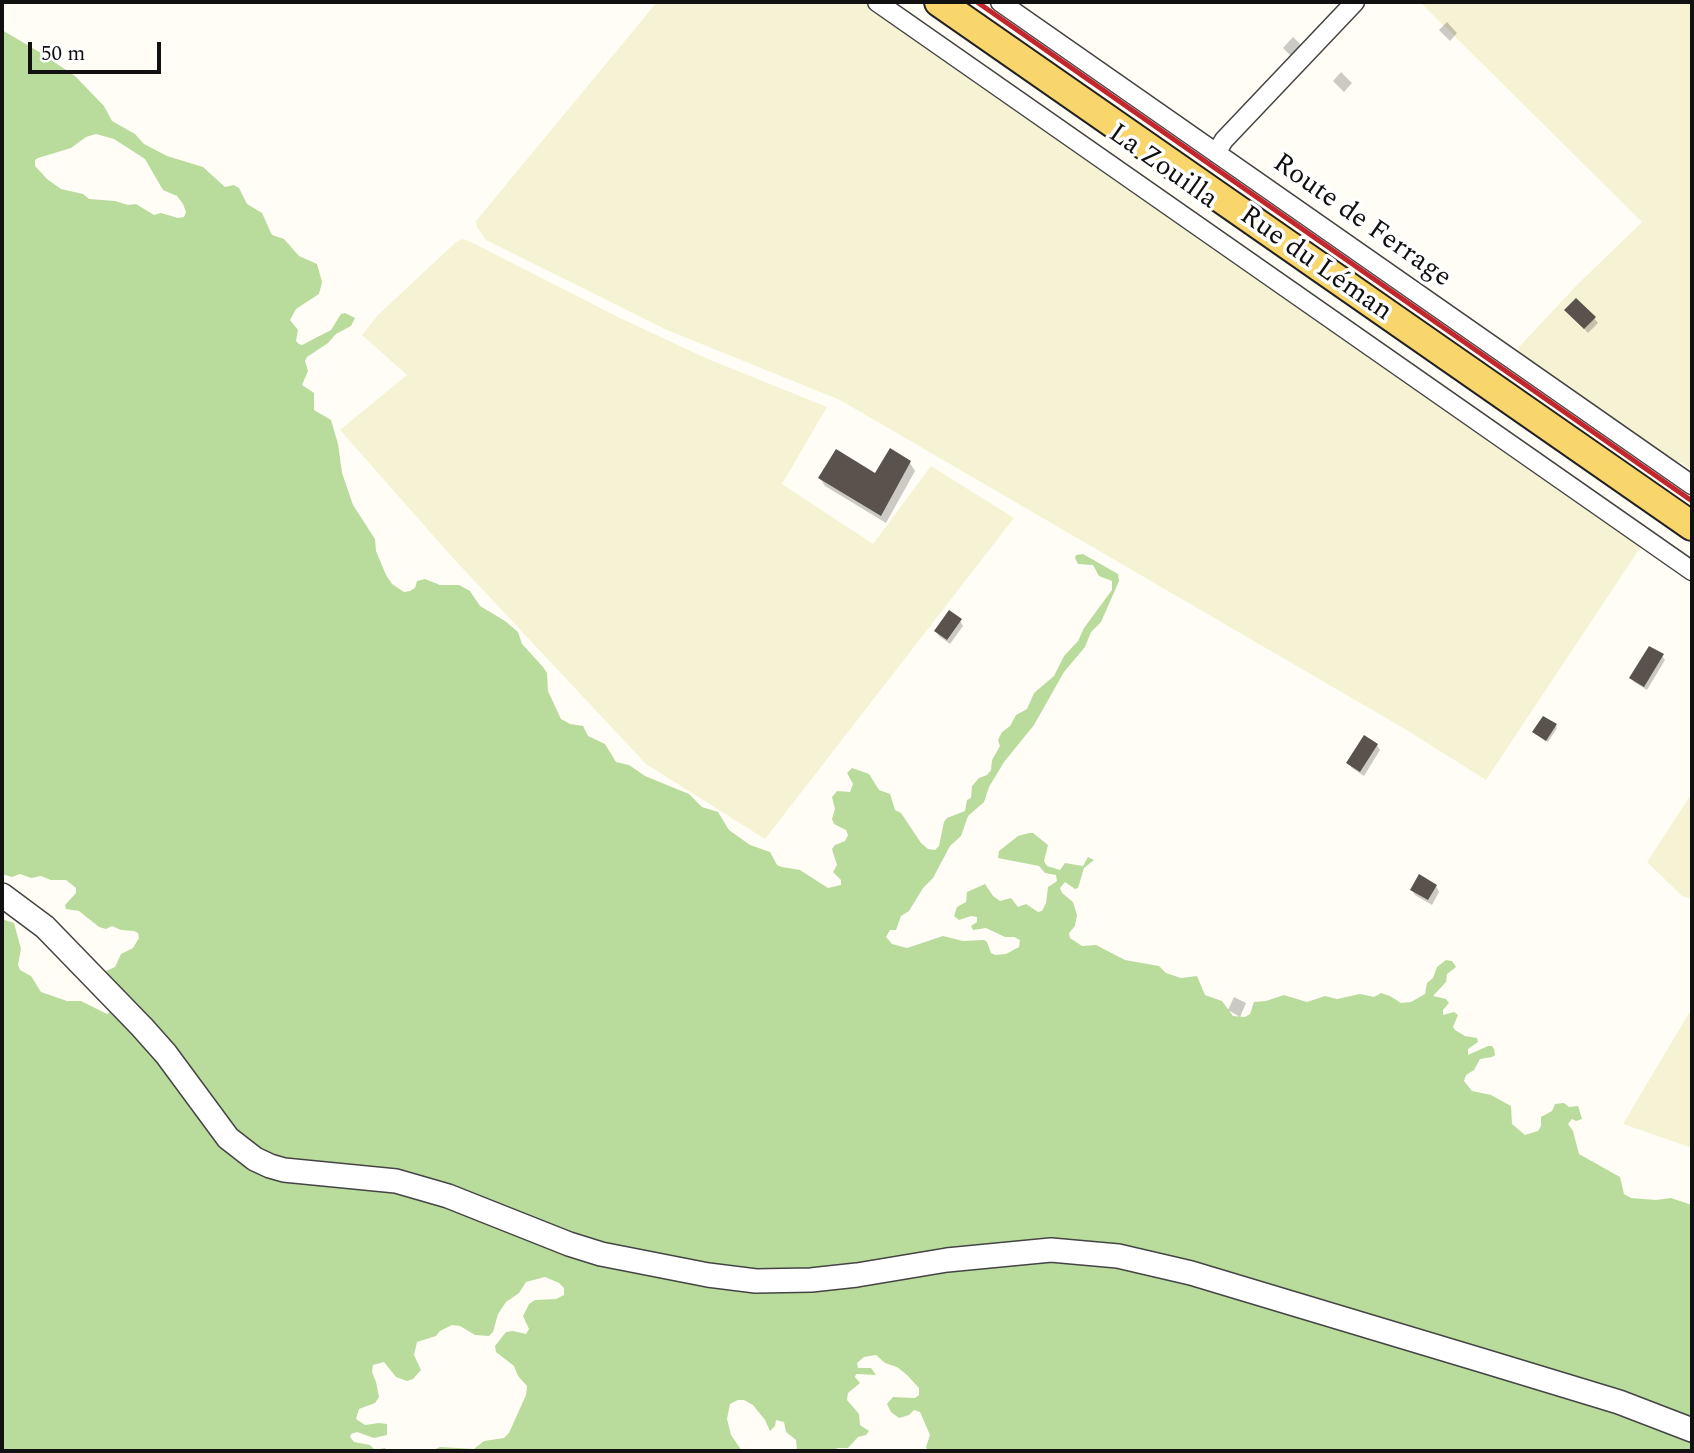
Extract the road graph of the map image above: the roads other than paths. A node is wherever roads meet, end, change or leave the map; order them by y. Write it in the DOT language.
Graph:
graph roads {
  1 [pos="877,2"];
  2 [pos="939,2"];
  3 [pos="1000,2"];
  4 [pos="1355,2"];
  5 [pos="1216,153"];
  6 [pos="1692,485"];
  7 [pos="1692,526"];
  8 [pos="1692,571"];
  9 [pos="2,895"];
  10 [pos="1692,1430"];
  1 -- 8 [label="street, La Zouilla"];
  2 -- 7 [label="main road, Rue du Léman"];
  3 -- 5 [label="street, Route de Ferrage"];
  4 -- 5 [label="street"];
  5 -- 6 [label="street, Route de Ferrage"];
  9 -- 10 [label="street"];
}
